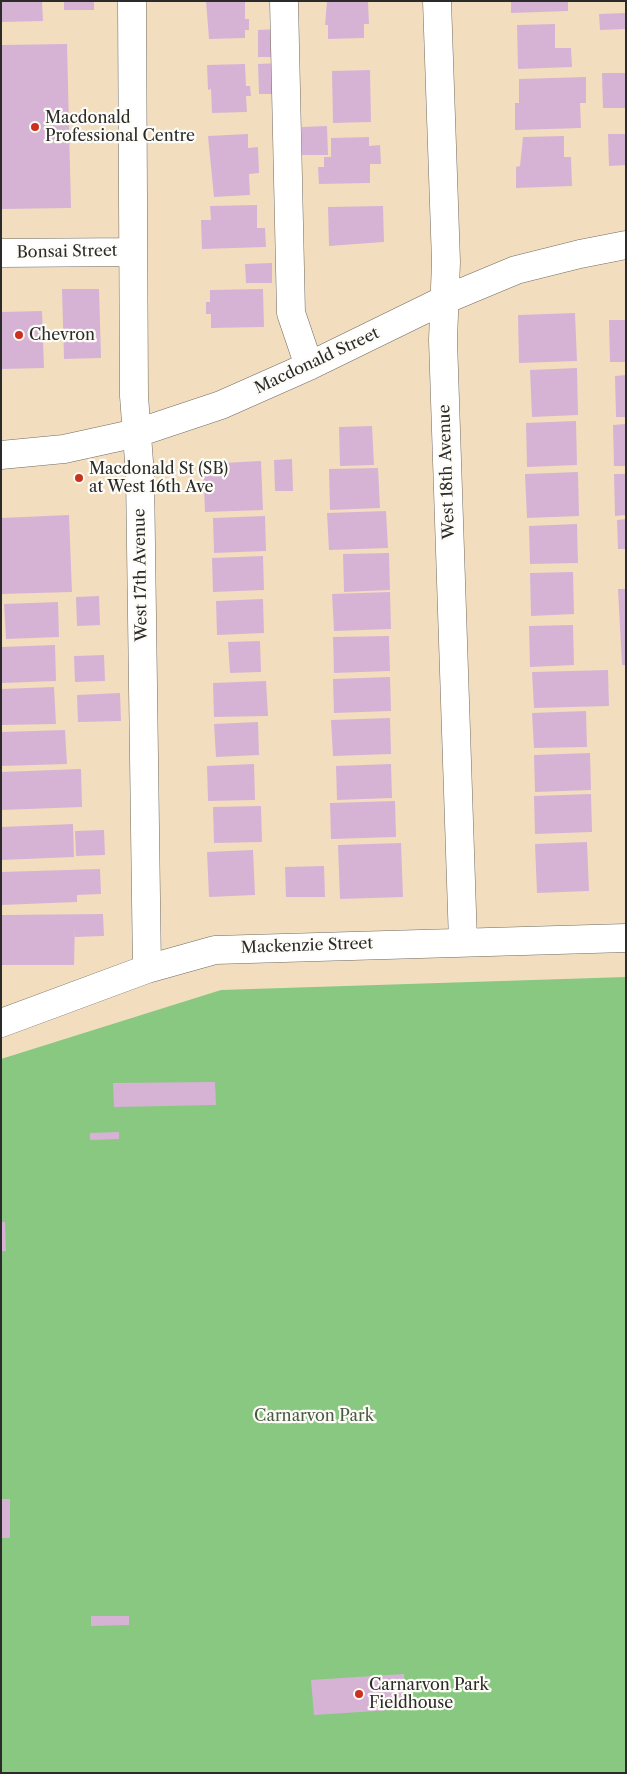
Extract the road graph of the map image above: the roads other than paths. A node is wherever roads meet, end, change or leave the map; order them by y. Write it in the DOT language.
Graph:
graph roads {
  1 [pos="132,1"];
  2 [pos="284,1"];
  3 [pos="438,1"];
  4 [pos="626,245"];
  5 [pos="133,252"];
  6 [pos="1,253"];
  7 [pos="444,300"];
  8 [pos="308,366"];
  9 [pos="137,433"];
  10 [pos="1,455"];
  11 [pos="626,938"];
  12 [pos="463,942"];
  13 [pos="148,970"];
  14 [pos="1,1023"];
  1 -- 5 [label="street, West 17th Avenue"];
  2 -- 8 [label="street"];
  3 -- 7 [label="street, West 18th Avenue"];
  4 -- 7 [label="street, Macdonald Street"];
  5 -- 6 [label="street, Bonsai Street"];
  5 -- 9 [label="street, West 17th Avenue"];
  7 -- 8 [label="street, Macdonald Street"];
  7 -- 12 [label="street, West 18th Avenue"];
  8 -- 9 [label="street, Macdonald Street"];
  9 -- 10 [label="street, Macdonald Street"];
  9 -- 13 [label="street, West 17th Avenue"];
  11 -- 12 [label="street, Mackenzie Street"];
  12 -- 13 [label="street, Mackenzie Street"];
  13 -- 14 [label="street, Mackenzie Street"];
}
